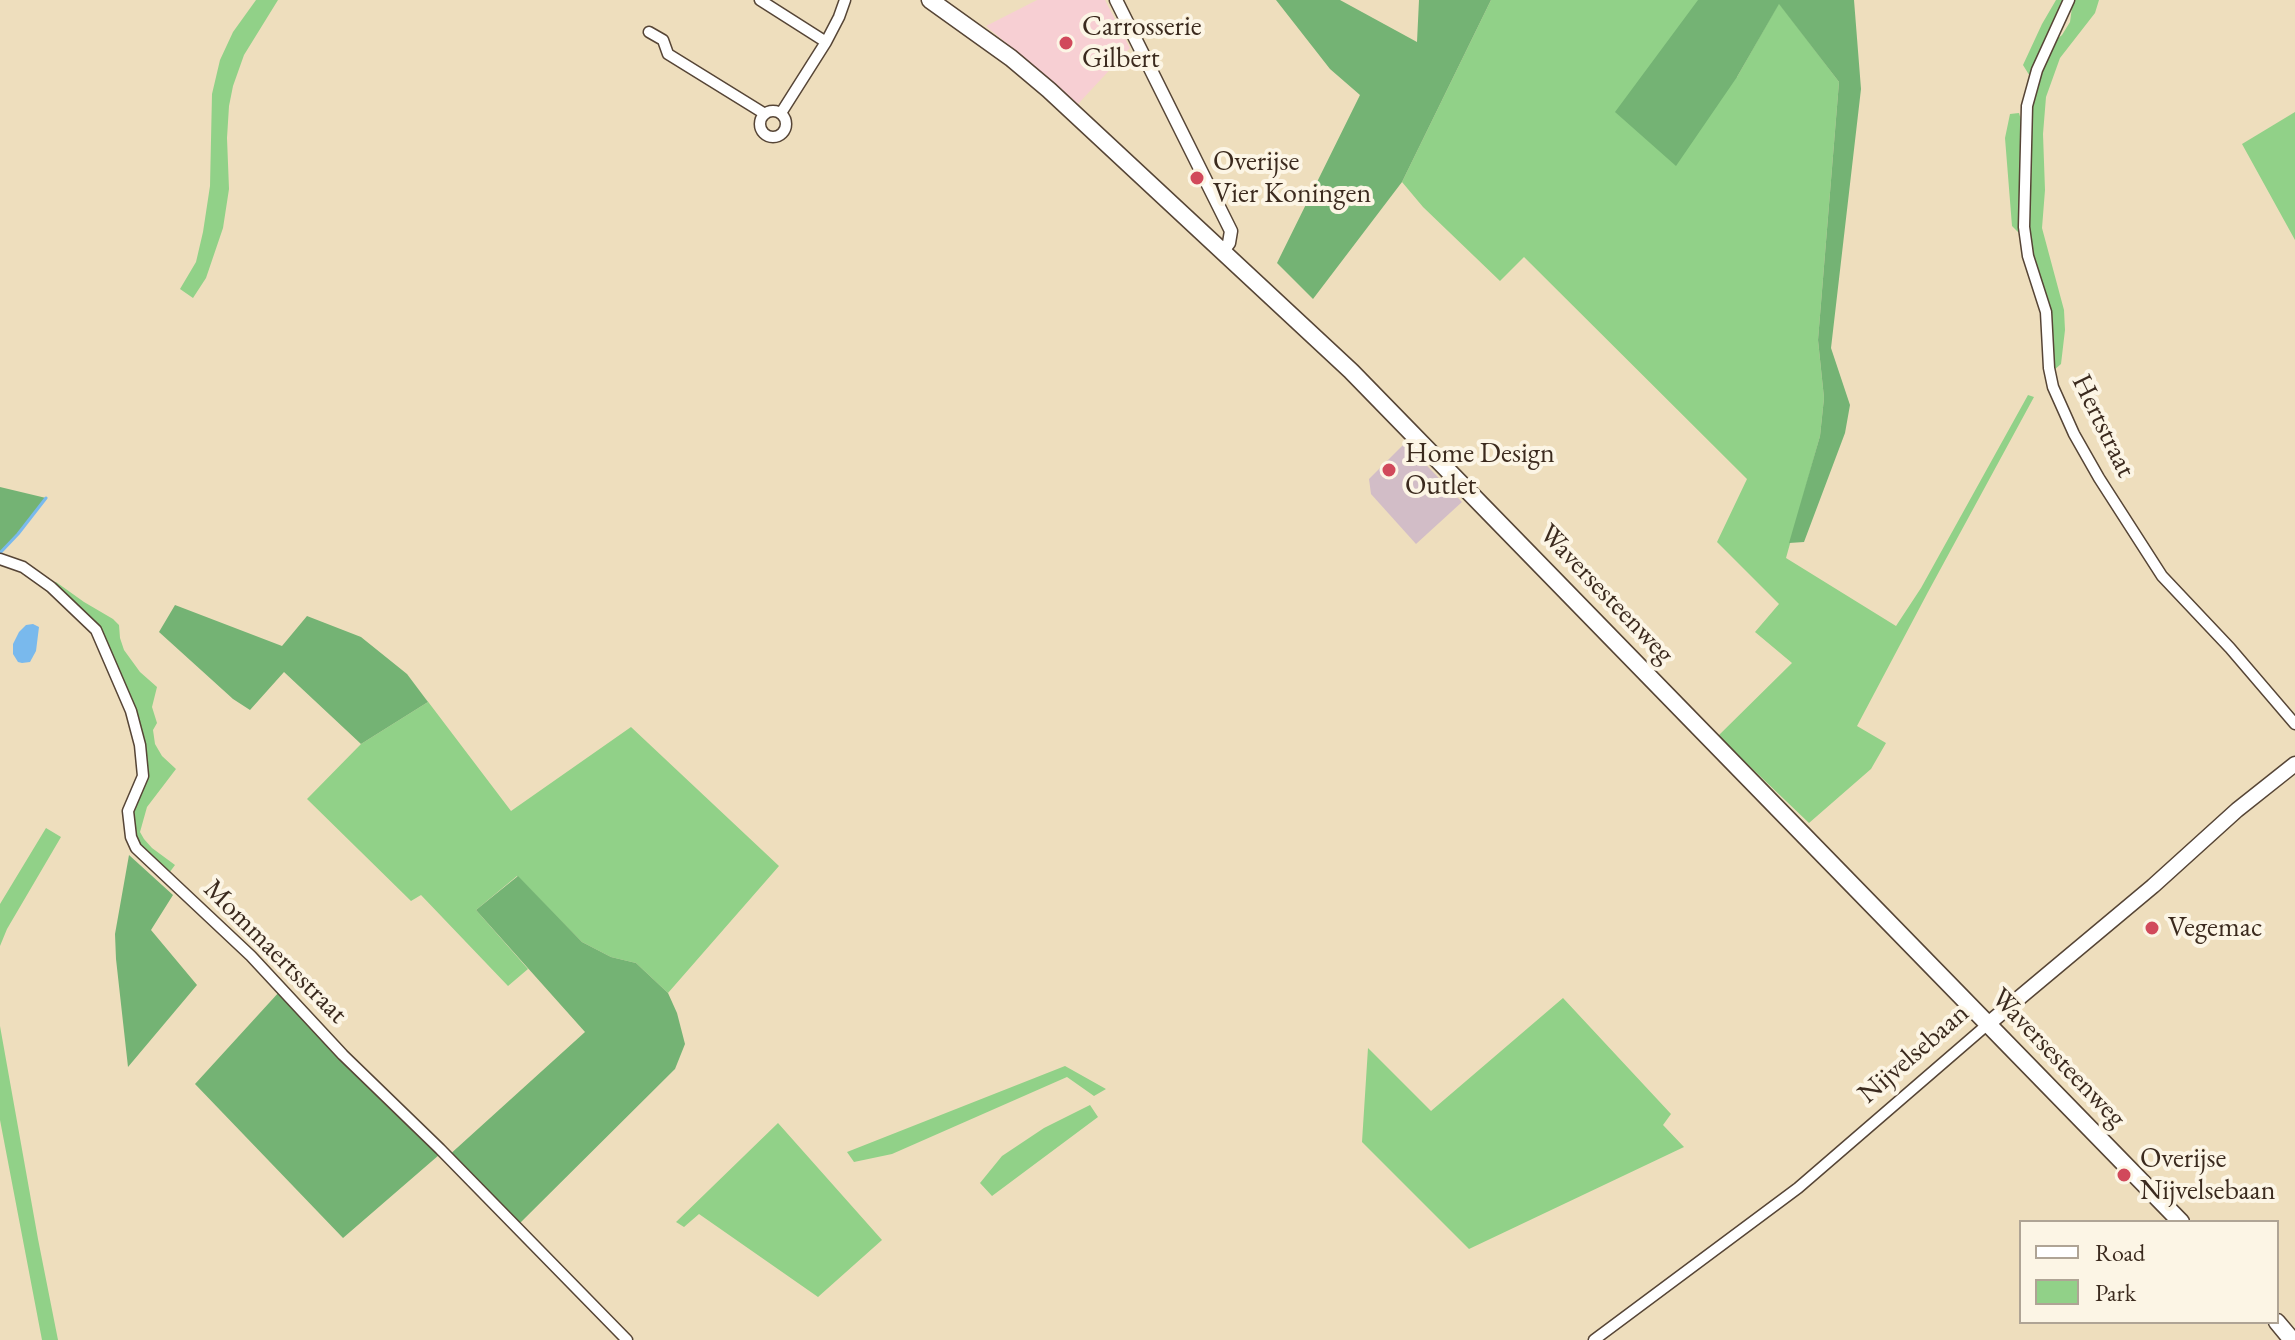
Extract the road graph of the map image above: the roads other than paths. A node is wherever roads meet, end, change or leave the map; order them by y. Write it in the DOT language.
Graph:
graph roads {
  1 [pos="760,0"];
  2 [pos="845,0"];
  3 [pos="854,0"];
  4 [pos="930,0"];
  5 [pos="1116,0"];
  6 [pos="2069,0"];
  7 [pos="839,17"];
  8 [pos="649,32"];
  9 [pos="826,42"];
  10 [pos="781,113"];
  11 [pos="765,114"];
  12 [pos="1223,251"];
  13 [pos="0,559"];
  14 [pos="2295,724"];
  15 [pos="2295,764"];
  16 [pos="1988,1024"];
  17 [pos="2179,1220"];
  18 [pos="627,1340"];
  19 [pos="1594,1340"];
  1 -- 9 [label="street"];
  2 -- 7 [label="street"];
  3 -- 7 [label="street"];
  4 -- 12 [label="main road, Waversesteenweg"];
  5 -- 12 [label="street"];
  6 -- 14 [label="street, Hertstraat"];
  7 -- 9 [label="street"];
  8 -- 11 [label="street"];
  9 -- 10 [label="street"];
  10 -- 11 [label="street"];
  10 -- 11 [label="street"];
  12 -- 16 [label="main road, Waversesteenweg"];
  13 -- 18 [label="street, Mommaertsstraat"];
  15 -- 16 [label="main road, Nijvelsebaan"];
  16 -- 17 [label="main road, Waversesteenweg"];
  16 -- 19 [label="street, Nijvelsebaan"];
}
